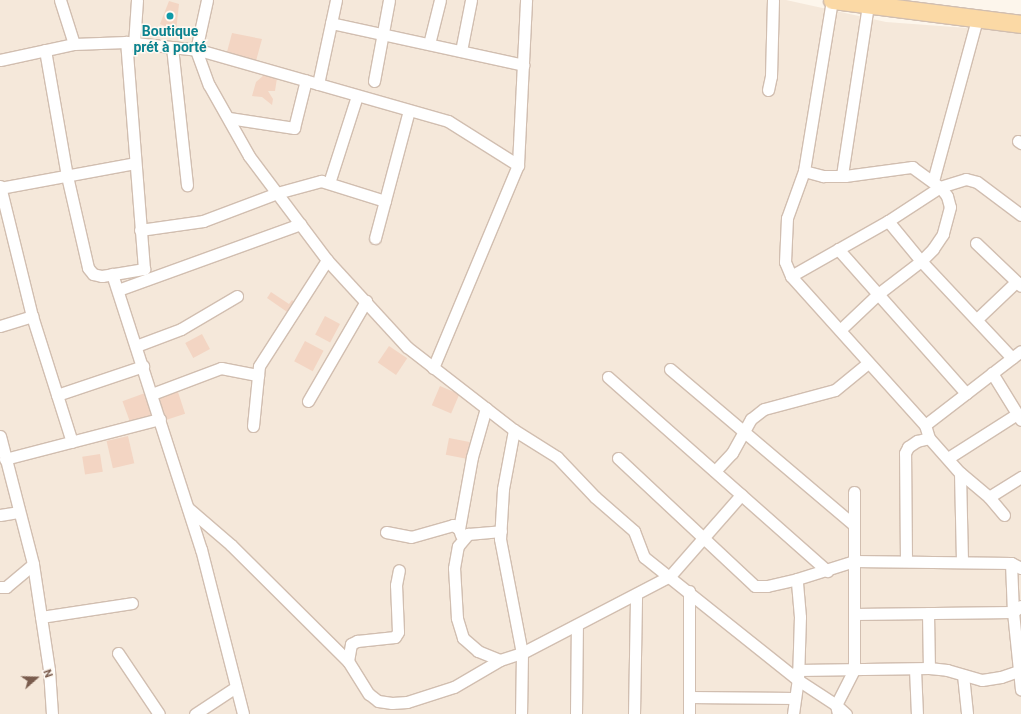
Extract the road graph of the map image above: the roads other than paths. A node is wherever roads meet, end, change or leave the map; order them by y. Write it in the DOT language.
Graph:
graph roads {
  1 [pos="60,0"];
  2 [pos="138,0"];
  3 [pos="207,0"];
  4 [pos="336,0"];
  5 [pos="389,0"];
  6 [pos="440,0"];
  7 [pos="471,0"];
  8 [pos="526,0"];
  9 [pos="773,0"];
  10 [pos="832,0"];
  11 [pos="868,5"];
  12 [pos="977,19"];
  13 [pos="331,23"];
  14 [pos="1021,24"];
  15 [pos="383,34"];
  16 [pos="130,43"];
  17 [pos="74,44"];
  18 [pos="429,44"];
  19 [pos="172,47"];
  20 [pos="45,50"];
  21 [pos="196,50"];
  22 [pos="461,51"];
  23 [pos="0,60"];
  24 [pos="523,65"];
  25 [pos="306,80"];
  26 [pos="374,80"];
  27 [pos="318,84"];
  28 [pos="768,90"];
  29 [pos="357,96"];
  30 [pos="409,110"];
  31 [pos="228,118"];
  32 [pos="135,163"];
  33 [pos="518,166"];
  34 [pos="804,171"];
  35 [pos="67,176"];
  36 [pos="842,176"];
  37 [pos="329,184"];
  38 [pos="936,184"];
  39 [pos="187,185"];
  40 [pos="0,188"];
  41 [pos="277,193"];
  42 [pos="384,201"];
  43 [pos="1021,215"];
  44 [pos="888,221"];
  45 [pos="300,224"];
  46 [pos="140,230"];
  47 [pos="375,238"];
  48 [pos="976,243"];
  49 [pos="838,249"];
  50 [pos="327,260"];
  51 [pos="921,261"];
  52 [pos="112,274"];
  53 [pos="791,276"];
  54 [pos="1019,284"];
  55 [pos="118,290"];
  56 [pos="878,294"];
  57 [pos="237,296"];
  58 [pos="366,301"];
  59 [pos="32,316"];
  60 [pos="977,319"];
  61 [pos="0,326"];
  62 [pos="840,330"];
  63 [pos="136,346"];
  64 [pos="1021,351"];
  65 [pos="1012,358"];
  66 [pos="868,363"];
  67 [pos="143,366"];
  68 [pos="433,368"];
  69 [pos="670,369"];
  70 [pos="992,373"];
  71 [pos="258,375"];
  72 [pos="608,377"];
  73 [pos="152,394"];
  74 [pos="966,394"];
  75 [pos="57,395"];
  76 [pos="308,401"];
  77 [pos="486,408"];
  78 [pos="1019,417"];
  79 [pos="160,419"];
  80 [pos="925,425"];
  81 [pos="253,426"];
  82 [pos="514,430"];
  83 [pos="743,430"];
  84 [pos="0,436"];
  85 [pos="929,438"];
  86 [pos="72,442"];
  87 [pos="618,458"];
  88 [pos="948,458"];
  89 [pos="5,459"];
  90 [pos="715,471"];
  91 [pos="960,472"];
  92 [pos="1021,477"];
  93 [pos="854,492"];
  94 [pos="741,495"];
  95 [pos="989,497"];
  96 [pos="188,508"];
  97 [pos="18,512"];
  98 [pos="0,515"];
  99 [pos="1004,515"];
  100 [pos="854,525"];
  101 [pos="459,529"];
  102 [pos="386,532"];
  103 [pos="501,532"];
  104 [pos="702,537"];
  105 [pos="463,539"];
  106 [pos="854,560"];
  107 [pos="906,561"];
  108 [pos="962,562"];
  109 [pos="33,564"];
  110 [pos="1016,566"];
  111 [pos="399,570"];
  112 [pos="827,571"];
  113 [pos="670,576"];
  114 [pos="797,579"];
  115 [pos="0,588"];
  116 [pos="689,592"];
  117 [pos="636,594"];
  118 [pos="132,603"];
  119 [pos="1017,609"];
  120 [pos="928,613"];
  121 [pos="854,614"];
  122 [pos="41,617"];
  123 [pos="577,624"];
  124 [pos="118,653"];
  125 [pos="522,653"];
  126 [pos="500,660"];
  127 [pos="348,661"];
  128 [pos="929,668"];
  129 [pos="915,669"];
  130 [pos="854,670"];
  131 [pos="1019,670"];
  132 [pos="798,675"];
  133 [pos="962,675"];
  134 [pos="236,687"];
  135 [pos="1021,690"];
  136 [pos="689,697"];
  137 [pos="796,698"];
  138 [pos="837,710"];
  139 [pos="239,711"];
  140 [pos="52,714"];
  141 [pos="159,714"];
  142 [pos="195,714"];
  143 [pos="521,714"];
  144 [pos="576,714"];
  145 [pos="634,714"];
  146 [pos="689,714"];
  147 [pos="793,714"];
  148 [pos="846,714"];
  149 [pos="917,714"];
  150 [pos="967,714"];
  1 -- 17 [label="street"];
  2 -- 16 [label="street"];
  3 -- 21 [label="street"];
  4 -- 13 [label="street"];
  5 -- 15 [label="street"];
  6 -- 18 [label="street"];
  7 -- 22 [label="street"];
  8 -- 24 [label="street"];
  9 -- 28 [label="street"];
  10 -- 11 [label="main road"];
  10 -- 34 [label="street"];
  11 -- 12 [label="main road"];
  11 -- 36 [label="street"];
  12 -- 14 [label="main road"];
  12 -- 38 [label="street"];
  13 -- 15 [label="street"];
  13 -- 27 [label="street"];
  15 -- 18 [label="street"];
  15 -- 26 [label="street"];
  16 -- 17 [label="street"];
  16 -- 19 [label="street"];
  16 -- 32 [label="street"];
  17 -- 20 [label="street"];
  18 -- 22 [label="street"];
  19 -- 21 [label="street"];
  19 -- 39 [label="street"];
  20 -- 23 [label="street"];
  20 -- 35 [label="street"];
  21 -- 25 [label="street"];
  21 -- 31 [label="street"];
  22 -- 24 [label="street"];
  24 -- 33 [label="street"];
  25 -- 27 [label="street"];
  25 -- 31 [label="street"];
  27 -- 29 [label="street"];
  29 -- 30 [label="street"];
  29 -- 37 [label="street"];
  30 -- 33 [label="street"];
  30 -- 42 [label="street"];
  31 -- 41 [label="street"];
  32 -- 35 [label="street"];
  32 -- 46 [label="street"];
  33 -- 68 [label="street"];
  34 -- 36 [label="street"];
  34 -- 53 [label="street"];
  35 -- 40 [label="street"];
  35 -- 52 [label="street"];
  36 -- 38 [label="street"];
  37 -- 41 [label="street"];
  37 -- 42 [label="street"];
  38 -- 43 [label="street"];
  38 -- 44 [label="street"];
  38 -- 51 [label="street"];
  40 -- 59 [label="street"];
  41 -- 45 [label="street"];
  41 -- 46 [label="street"];
  42 -- 47 [label="street"];
  44 -- 49 [label="street"];
  44 -- 51 [label="street"];
  45 -- 50 [label="street"];
  45 -- 55 [label="street"];
  46 -- 52 [label="street"];
  48 -- 54 [label="street"];
  49 -- 53 [label="street"];
  49 -- 56 [label="street"];
  50 -- 58 [label="street"];
  50 -- 71 [label="street"];
  51 -- 56 [label="street"];
  51 -- 60 [label="street"];
  52 -- 55 [label="street"];
  53 -- 62 [label="street"];
  54 -- 60 [label="street"];
  55 -- 63 [label="street"];
  56 -- 62 [label="street"];
  56 -- 74 [label="street"];
  57 -- 63 [label="street"];
  58 -- 68 [label="street"];
  58 -- 76 [label="street"];
  59 -- 61 [label="street"];
  59 -- 75 [label="street"];
  60 -- 65 [label="street"];
  62 -- 66 [label="street"];
  63 -- 67 [label="street"];
  64 -- 65 [label="street"];
  65 -- 70 [label="street"];
  66 -- 80 [label="street"];
  66 -- 83 [label="street"];
  67 -- 73 [label="street"];
  67 -- 75 [label="street"];
  68 -- 77 [label="street"];
  69 -- 83 [label="street"];
  70 -- 74 [label="street"];
  70 -- 78 [label="street"];
  71 -- 73 [label="street"];
  71 -- 81 [label="street"];
  72 -- 90 [label="street"];
  73 -- 79 [label="street"];
  74 -- 80 [label="street"];
  75 -- 86 [label="street"];
  77 -- 82 [label="street"];
  77 -- 101 [label="street"];
  78 -- 88 [label="street"];
  79 -- 86 [label="street"];
  79 -- 96 [label="street"];
  80 -- 85 [label="street"];
  82 -- 103 [label="street"];
  82 -- 113 [label="street"];
  83 -- 90 [label="street"];
  83 -- 100 [label="street"];
  84 -- 89 [label="street"];
  85 -- 88 [label="street"];
  85 -- 107 [label="street"];
  86 -- 89 [label="street"];
  87 -- 104 [label="street"];
  88 -- 91 [label="street"];
  89 -- 97 [label="street"];
  90 -- 94 [label="street"];
  91 -- 95 [label="street"];
  91 -- 108 [label="street"];
  92 -- 95 [label="street"];
  93 -- 100 [label="street"];
  94 -- 104 [label="street"];
  94 -- 112 [label="street"];
  95 -- 99 [label="street"];
  96 -- 127 [label="street"];
  96 -- 134 [label="street"];
  97 -- 98 [label="street"];
  97 -- 109 [label="street"];
  100 -- 106 [label="street"];
  101 -- 102 [label="street"];
  101 -- 105 [label="street"];
  103 -- 105 [label="street"];
  103 -- 125 [label="street"];
  104 -- 113 [label="street"];
  104 -- 114 [label="street"];
  105 -- 126 [label="street"];
  106 -- 107 [label="street"];
  106 -- 112 [label="street"];
  106 -- 121 [label="street"];
  107 -- 108 [label="street"];
  108 -- 110 [label="street"];
  109 -- 115 [label="street"];
  109 -- 122 [label="street"];
  110 -- 119 [label="street"];
  111 -- 127 [label="street"];
  112 -- 114 [label="street"];
  113 -- 116 [label="street"];
  113 -- 117 [label="street"];
  114 -- 132 [label="street"];
  116 -- 132 [label="street"];
  116 -- 136 [label="street"];
  117 -- 123 [label="street"];
  117 -- 145 [label="street"];
  118 -- 122 [label="street"];
  119 -- 120 [label="street"];
  119 -- 131 [label="street"];
  120 -- 121 [label="street"];
  120 -- 128 [label="street"];
  121 -- 130 [label="street"];
  122 -- 140 [label="street"];
  123 -- 125 [label="street"];
  123 -- 144 [label="street"];
  124 -- 141 [label="street"];
  125 -- 126 [label="street"];
  125 -- 143 [label="street"];
  126 -- 127 [label="street"];
  128 -- 129 [label="street"];
  128 -- 133 [label="street"];
  129 -- 130 [label="street"];
  129 -- 149 [label="street"];
  130 -- 132 [label="street"];
  130 -- 138 [label="street"];
  131 -- 133 [label="street"];
  131 -- 135 [label="street"];
  132 -- 137 [label="street"];
  132 -- 138 [label="street"];
  133 -- 150 [label="street"];
  134 -- 139 [label="street"];
  134 -- 142 [label="street"];
  136 -- 137 [label="street"];
  136 -- 146 [label="street"];
  137 -- 147 [label="street"];
  138 -- 148 [label="street"];
}
